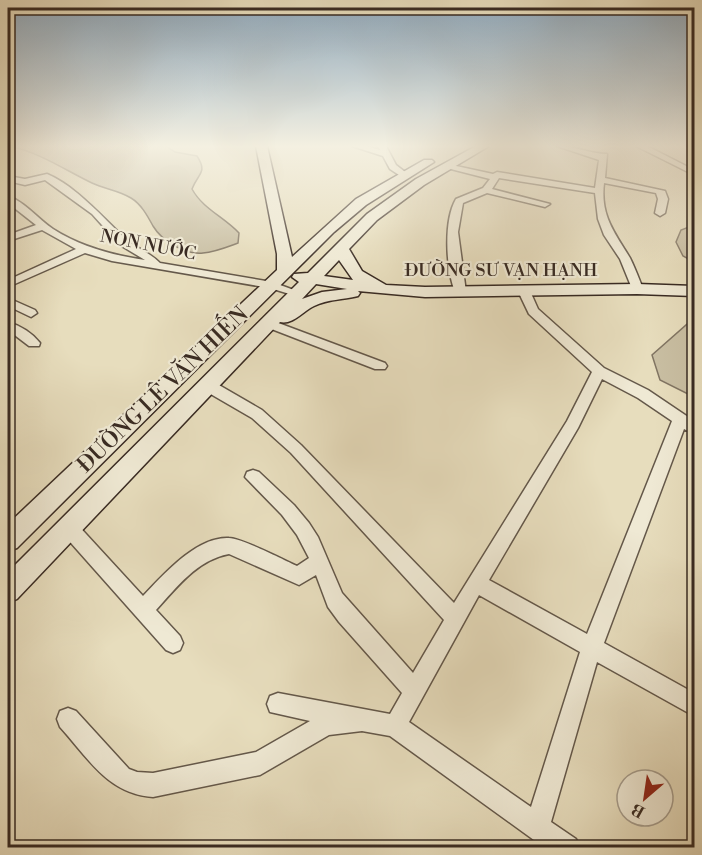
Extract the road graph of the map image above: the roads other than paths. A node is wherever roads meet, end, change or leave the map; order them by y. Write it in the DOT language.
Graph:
graph roads {
  1 [pos="599,185"];
  2 [pos="59,186"];
  3 [pos="270,186"];
  4 [pos="387,186"];
  5 [pos="416,186"];
  6 [pos="489,186"];
  7 [pos="608,186"];
  8 [pos="486,190"];
  9 [pos="8,199"];
  10 [pos="545,204"];
  11 [pos="660,213"];
  12 [pos="44,226"];
  13 [pos="281,236"];
  14 [pos="8,238"];
  15 [pos="319,239"];
  16 [pos="341,247"];
  17 [pos="84,249"];
  18 [pos="155,265"];
  19 [pos="278,279"];
  20 [pos="309,280"];
  21 [pos="8,284"];
  22 [pos="637,289"];
  23 [pos="386,290"];
  24 [pos="524,291"];
  25 [pos="694,291"];
  26 [pos="460,292"];
  27 [pos="296,293"];
  28 [pos="8,302"];
  29 [pos="31,313"];
  30 [pos="273,324"];
  31 [pos="8,326"];
  32 [pos="258,333"];
  33 [pos="34,343"];
  34 [pos="380,366"];
  35 [pos="599,371"];
  36 [pos="207,385"];
  37 [pos="687,423"];
  38 [pos="253,477"];
  39 [pos="69,528"];
  40 [pos="8,539"];
  41 [pos="38,559"];
  42 [pos="319,562"];
  43 [pos="476,583"];
  44 [pos="8,590"];
  45 [pos="143,610"];
  46 [pos="456,619"];
  47 [pos="173,643"];
  48 [pos="591,649"];
  49 [pos="415,691"];
  50 [pos="278,704"];
  51 [pos="694,705"];
  52 [pos="69,719"];
  53 [pos="361,720"];
  54 [pos="395,726"];
  55 [pos="537,827"];
  56 [pos="567,848"];
  1 -- 22 [label="street"];
  2 -- 18 [label="street"];
  3 -- 13 [label="main road"];
  4 -- 15 [label="main road, ĐƯỜNG LÊ VĂN HIẾN"];
  5 -- 16 [label="main road"];
  6 -- 8 [label="street"];
  7 -- 11 [label="street"];
  8 -- 10 [label="street"];
  8 -- 26 [label="street"];
  9 -- 12 [label="street, NON NƯỚC"];
  12 -- 14 [label="street"];
  12 -- 17 [label="street, NON NƯỚC"];
  13 -- 15 [label="main road"];
  13 -- 19 [label="main road"];
  15 -- 19 [label="main road, ĐƯỜNG LÊ VĂN HIẾN"];
  16 -- 20 [label="main road"];
  16 -- 23 [label="main road"];
  17 -- 18 [label="street, NON NƯỚC"];
  17 -- 21 [label="street"];
  18 -- 19 [label="street, NON NƯỚC"];
  19 -- 20 [label="main road, ĐƯỜNG SƯ VẠN HẠNH"];
  19 -- 27 [label="street, NON NƯỚC"];
  19 -- 40 [label="main road, ĐƯỜNG LÊ VĂN HIẾN"];
  20 -- 23 [label="main road, ĐƯỜNG SƯ VẠN HẠNH"];
  20 -- 27 [label="main road"];
  22 -- 24 [label="main road, ĐƯỜNG SƯ VẠN HẠNH"];
  22 -- 25 [label="main road, ĐƯỜNG SƯ VẠN HẠNH"];
  23 -- 26 [label="main road, ĐƯỜNG SƯ VẠN HẠNH"];
  23 -- 30 [label="main road"];
  24 -- 26 [label="main road, ĐƯỜNG SƯ VẠN HẠNH"];
  24 -- 35 [label="street"];
  27 -- 32 [label="main road"];
  28 -- 29 [label="street"];
  30 -- 32 [label="main road"];
  30 -- 34 [label="street"];
  31 -- 33 [label="street"];
  32 -- 36 [label="main road, ĐƯỜNG LÊ VĂN HIẾN"];
  35 -- 37 [label="street"];
  35 -- 43 [label="street"];
  36 -- 39 [label="main road, ĐƯỜNG LÊ VĂN HIẾN"];
  36 -- 46 [label="street"];
  37 -- 48 [label="street"];
  38 -- 42 [label="street"];
  39 -- 41 [label="main road, ĐƯỜNG LÊ VĂN HIẾN"];
  39 -- 45 [label="street"];
  40 -- 41 [label="main road"];
  41 -- 44 [label="main road, ĐƯỜNG LÊ VĂN HIẾN"];
  42 -- 45 [label="street"];
  42 -- 49 [label="street"];
  43 -- 46 [label="street"];
  43 -- 48 [label="street"];
  45 -- 47 [label="street"];
  46 -- 49 [label="street"];
  48 -- 51 [label="street"];
  48 -- 55 [label="street"];
  49 -- 54 [label="street"];
  50 -- 53 [label="street"];
  52 -- 53 [label="street"];
  53 -- 54 [label="street"];
  54 -- 55 [label="street"];
  55 -- 56 [label="street"];
}
